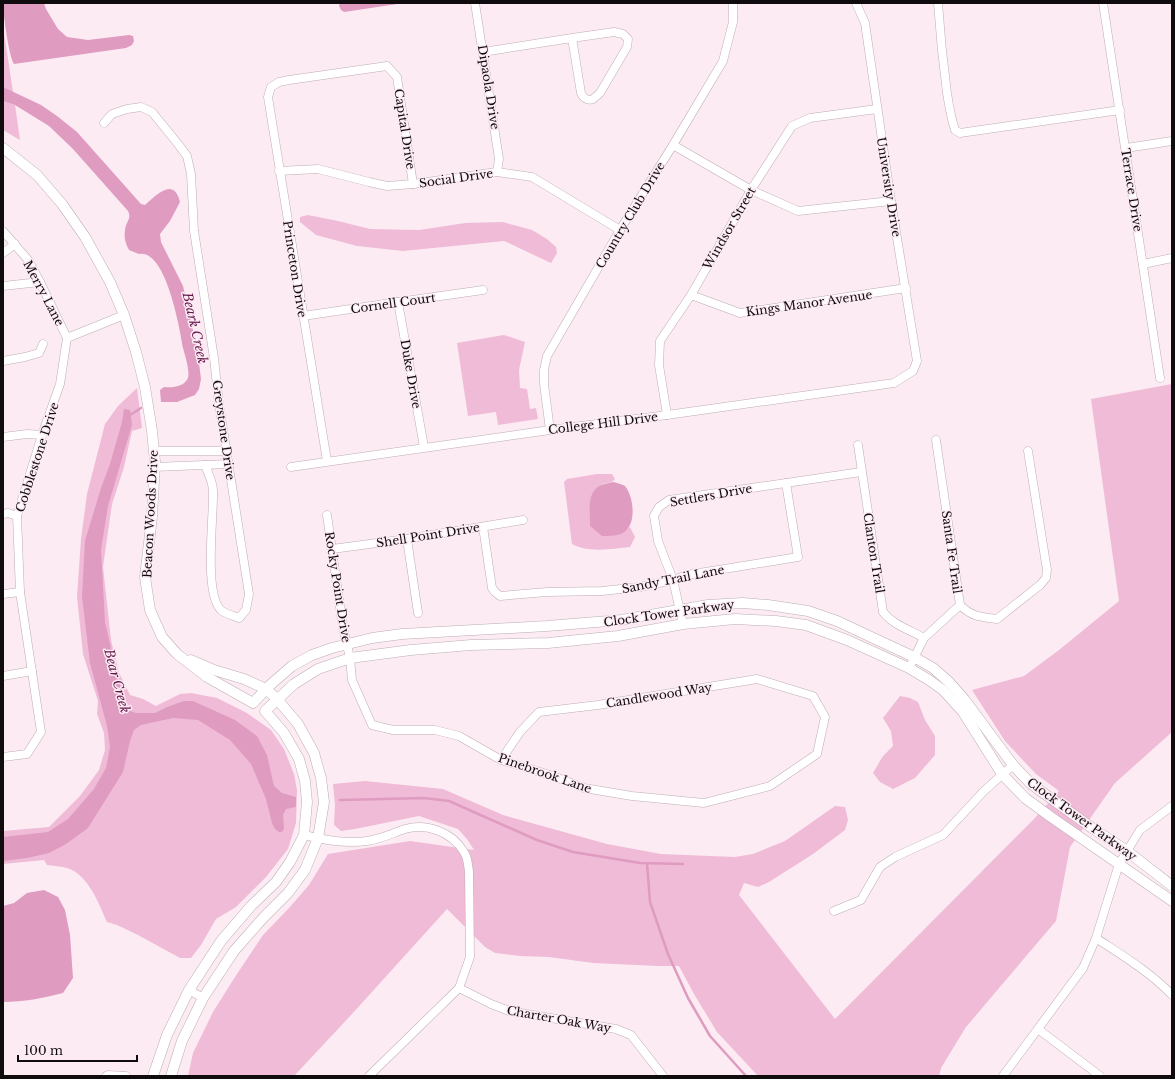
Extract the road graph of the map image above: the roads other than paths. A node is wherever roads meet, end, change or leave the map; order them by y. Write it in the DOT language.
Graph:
graph roads {
  1 [pos="475,3"];
  2 [pos="733,3"];
  3 [pos="856,3"];
  4 [pos="938,3"];
  5 [pos="1103,3"];
  6 [pos="572,38"];
  7 [pos="483,52"];
  8 [pos="279,82"];
  9 [pos="877,109"];
  10 [pos="1120,110"];
  11 [pos="104,123"];
  12 [pos="1172,141"];
  13 [pos="673,145"];
  14 [pos="3,148"];
  15 [pos="1126,148"];
  16 [pos="279,171"];
  17 [pos="497,172"];
  18 [pos="413,184"];
  19 [pos="751,190"];
  20 [pos="891,201"];
  21 [pos="620,230"];
  22 [pos="3,231"];
  23 [pos="15,244"];
  24 [pos="3,253"];
  25 [pos="1172,258"];
  26 [pos="1143,264"];
  27 [pos="40,282"];
  28 [pos="3,286"];
  29 [pos="906,288"];
  30 [pos="483,290"];
  31 [pos="691,295"];
  32 [pos="398,302"];
  33 [pos="124,315"];
  34 [pos="303,316"];
  35 [pos="67,338"];
  36 [pos="43,344"];
  37 [pos="3,361"];
  38 [pos="913,371"];
  39 [pos="1160,378"];
  40 [pos="667,415"];
  41 [pos="550,430"];
  42 [pos="42,436"];
  43 [pos="3,437"];
  44 [pos="936,440"];
  45 [pos="858,445"];
  46 [pos="424,447"];
  47 [pos="154,451"];
  48 [pos="226,451"];
  49 [pos="1028,451"];
  50 [pos="327,461"];
  51 [pos="229,464"];
  52 [pos="205,465"];
  53 [pos="154,467"];
  54 [pos="291,467"];
  55 [pos="861,472"];
  56 [pos="786,483"];
  57 [pos="3,514"];
  58 [pos="327,515"];
  59 [pos="18,516"];
  60 [pos="523,520"];
  61 [pos="482,527"];
  62 [pos="408,539"];
  63 [pos="332,549"];
  64 [pos="673,580"];
  65 [pos="20,592"];
  66 [pos="3,594"];
  67 [pos="960,605"];
  68 [pos="680,610"];
  69 [pos="418,613"];
  70 [pos="683,624"];
  71 [pos="924,638"];
  72 [pos="346,644"];
  73 [pos="177,654"];
  74 [pos="914,657"];
  75 [pos="350,658"];
  76 [pos="909,668"];
  77 [pos="32,671"];
  78 [pos="3,676"];
  79 [pos="266,689"];
  80 [pos="277,699"];
  81 [pos="253,702"];
  82 [pos="265,711"];
  83 [pos="825,717"];
  84 [pos="3,757"];
  85 [pos="501,760"];
  86 [pos="1013,765"];
  87 [pos="1002,774"];
  88 [pos="1172,806"];
  89 [pos="304,835"];
  90 [pos="318,838"];
  91 [pos="1127,851"];
  92 [pos="1120,864"];
  93 [pos="1172,886"];
  94 [pos="1172,901"];
  95 [pos="834,911"];
  96 [pos="1096,938"];
  97 [pos="459,988"];
  98 [pos="189,990"];
  99 [pos="1172,995"];
  100 [pos="203,998"];
  101 [pos="1038,1029"];
  102 [pos="106,1076"];
  103 [pos="126,1076"];
  104 [pos="153,1076"];
  105 [pos="171,1076"];
  106 [pos="369,1076"];
  107 [pos="664,1076"];
  108 [pos="1002,1076"];
  109 [pos="1100,1076"];
  1 -- 7 [label="street, Dipaola Drive"];
  2 -- 13 [label="street, Country Club Drive"];
  3 -- 9 [label="street, University Drive"];
  4 -- 10 [label="street"];
  5 -- 10 [label="street, Terrace Drive"];
  6 -- 6 [label="street"];
  6 -- 7 [label="street"];
  7 -- 17 [label="street, Dipaola Drive"];
  8 -- 16 [label="street, Princeton Drive"];
  8 -- 18 [label="street, Capital Drive"];
  9 -- 19 [label="street, Windsor Street"];
  9 -- 20 [label="street, University Drive"];
  10 -- 15 [label="street, Terrace Drive"];
  11 -- 48 [label="street, Greystone Drive"];
  12 -- 15 [label="street"];
  13 -- 19 [label="street"];
  13 -- 21 [label="street, Country Club Drive"];
  14 -- 33 [label="street, Beacon Woods Drive"];
  15 -- 26 [label="street, Terrace Drive"];
  16 -- 18 [label="street, Social Drive"];
  16 -- 34 [label="street, Princeton Drive"];
  17 -- 18 [label="street, Social Drive"];
  17 -- 21 [label="street, Social Drive"];
  19 -- 20 [label="street"];
  19 -- 31 [label="street, Windsor Street"];
  20 -- 29 [label="street, University Drive"];
  21 -- 41 [label="street, Country Club Drive"];
  22 -- 23 [label="street, Merry Lane"];
  23 -- 24 [label="street"];
  23 -- 27 [label="street, Merry Lane"];
  25 -- 26 [label="street"];
  26 -- 39 [label="street, Terrace Drive"];
  27 -- 28 [label="street"];
  27 -- 35 [label="street, Merry Lane"];
  29 -- 31 [label="street, Kings Manor Avenue"];
  29 -- 38 [label="street, University Drive"];
  30 -- 32 [label="street, Cornell Court"];
  31 -- 40 [label="street, Windsor Street"];
  32 -- 34 [label="street, Cornell Court"];
  32 -- 46 [label="street, Duke Drive"];
  33 -- 35 [label="street"];
  33 -- 47 [label="street, Beacon Woods Drive"];
  34 -- 50 [label="street, Princeton Drive"];
  35 -- 42 [label="street, Cobblestone Drive"];
  36 -- 37 [label="street"];
  38 -- 40 [label="street, College Hill Drive"];
  40 -- 41 [label="street, College Hill Drive"];
  41 -- 46 [label="street, College Hill Drive"];
  42 -- 43 [label="street"];
  42 -- 59 [label="street, Cobblestone Drive"];
  44 -- 67 [label="street, Santa Fe Trail"];
  45 -- 55 [label="street, Clanton Trail"];
  46 -- 50 [label="street, College Hill Drive"];
  47 -- 48 [label="street"];
  47 -- 53 [label="street, Beacon Woods Drive"];
  48 -- 51 [label="street, Greystone Drive"];
  49 -- 67 [label="street"];
  50 -- 54 [label="street, College Hill Drive"];
  51 -- 52 [label="street"];
  51 -- 52 [label="street, Greystone Drive"];
  52 -- 53 [label="street"];
  53 -- 73 [label="street, Beacon Woods Drive"];
  55 -- 56 [label="street, Settlers Drive"];
  55 -- 71 [label="street, Clanton Trail"];
  56 -- 64 [label="street, Sandy Trail Lane"];
  56 -- 64 [label="street, Settlers Drive"];
  57 -- 59 [label="street"];
  58 -- 63 [label="street, Rocky Point Drive"];
  59 -- 65 [label="street, Cobblestone Drive"];
  60 -- 61 [label="street, Shell Point Drive"];
  61 -- 62 [label="street, Shell Point Drive"];
  61 -- 64 [label="street, Sandy Trail Lane"];
  62 -- 63 [label="street, Shell Point Drive"];
  62 -- 69 [label="street"];
  63 -- 72 [label="street, Rocky Point Drive"];
  64 -- 68 [label="street, Settlers Drive"];
  65 -- 66 [label="street"];
  65 -- 77 [label="street, Cobblestone Drive"];
  67 -- 71 [label="street, Santa Fe Trail"];
  68 -- 70 [label="street, Settlers Drive"];
  68 -- 72 [label="street, Clock Tower Parkway"];
  68 -- 74 [label="street, Clock Tower Parkway"];
  70 -- 75 [label="street, Clock Tower Parkway"];
  70 -- 76 [label="street, Clock Tower Parkway"];
  71 -- 74 [label="street, Santa Fe Trail"];
  72 -- 75 [label="street, Rocky Point Drive"];
  72 -- 79 [label="street, Clock Tower Parkway"];
  73 -- 79 [label="street, Beacon Woods Drive"];
  73 -- 81 [label="street, Beacon Woods Drive"];
  74 -- 76 [label="street, Santa Fe Trail"];
  74 -- 86 [label="street, Clock Tower Parkway"];
  75 -- 80 [label="street, Clock Tower Parkway"];
  75 -- 85 [label="street, Pinebrook Lane"];
  76 -- 87 [label="street, Clock Tower Parkway"];
  77 -- 78 [label="street"];
  77 -- 84 [label="street, Cobblestone Drive"];
  79 -- 80 [label="street, Beacon Woods Drive"];
  79 -- 81 [label="street, Clock Tower Parkway"];
  80 -- 82 [label="street, Clock Tower Parkway"];
  80 -- 90 [label="street"];
  81 -- 82 [label="street, Beacon Woods Drive"];
  82 -- 89 [label="street"];
  83 -- 85 [label="street, Candlewood Way"];
  83 -- 85 [label="street, Pinebrook Lane"];
  86 -- 87 [label="street"];
  86 -- 91 [label="street, Clock Tower Parkway"];
  87 -- 92 [label="street, Clock Tower Parkway"];
  87 -- 95 [label="street"];
  88 -- 91 [label="street"];
  89 -- 90 [label="street"];
  89 -- 98 [label="street"];
  90 -- 97 [label="street"];
  90 -- 100 [label="street"];
  91 -- 92 [label="street"];
  91 -- 93 [label="street, Clock Tower Parkway"];
  92 -- 94 [label="street, Clock Tower Parkway"];
  92 -- 96 [label="street"];
  96 -- 99 [label="street"];
  96 -- 101 [label="street"];
  97 -- 106 [label="street"];
  97 -- 107 [label="street, Charter Oak Way"];
  98 -- 100 [label="street"];
  98 -- 104 [label="street"];
  100 -- 105 [label="street"];
  101 -- 108 [label="street"];
  101 -- 109 [label="street"];
  102 -- 103 [label="street"];
}
